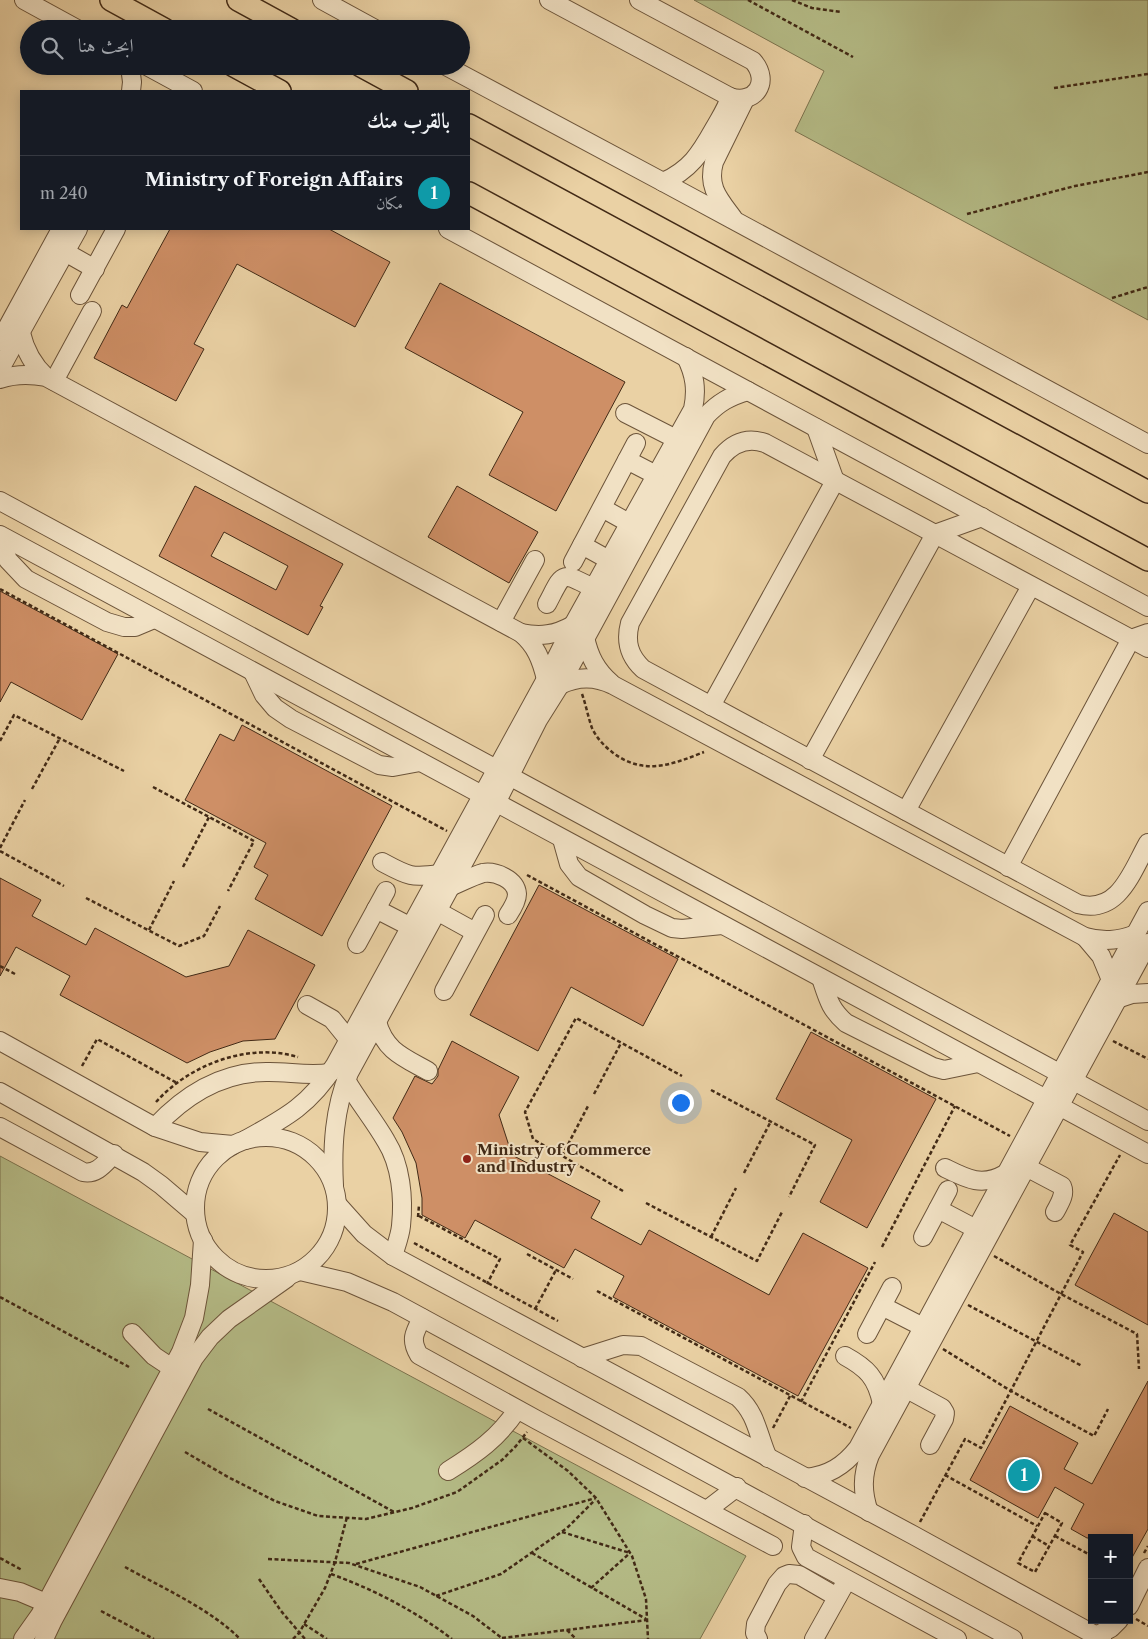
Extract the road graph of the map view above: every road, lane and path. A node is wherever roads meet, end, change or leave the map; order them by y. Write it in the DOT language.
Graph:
graph roads {
  1 [pos="24,0"];
  2 [pos="111,0"];
  3 [pos="238,0"];
  4 [pos="322,0"];
  5 [pos="344,0"];
  6 [pos="549,0"];
  7 [pos="639,0"];
  8 [pos="748,0"];
  9 [pos="792,0"];
  10 [pos="840,12"];
  11 [pos="354,17"];
  12 [pos="61,20"];
  13 [pos="148,20"];
  14 [pos="275,20"];
  15 [pos="359,20"];
  16 [pos="854,57"];
  17 [pos="1148,74"];
  18 [pos="131,75"];
  19 [pos="162,75"];
  20 [pos="251,75"];
  21 [pos="378,75"];
  22 [pos="463,75"];
  23 [pos="1054,88"];
  24 [pos="188,89"];
  25 [pos="131,90"];
  26 [pos="278,90"];
  27 [pos="405,90"];
  28 [pos="738,98"];
  29 [pos="470,125"];
  30 [pos="1148,172"];
  31 [pos="663,182"];
  32 [pos="470,194"];
  33 [pos="967,214"];
  34 [pos="734,221"];
  35 [pos="60,230"];
  36 [pos="77,230"];
  37 [pos="115,230"];
  38 [pos="450,230"];
  39 [pos="65,252"];
  40 [pos="95,268"];
  41 [pos="1148,287"];
  42 [pos="80,295"];
  43 [pos="1112,298"];
  44 [pos="92,311"];
  45 [pos="20,332"];
  46 [pos="0,341"];
  47 [pos="686,357"];
  48 [pos="0,369"];
  49 [pos="50,379"];
  50 [pos="0,380"];
  51 [pos="748,391"];
  52 [pos="626,413"];
  53 [pos="816,428"];
  54 [pos="676,439"];
  55 [pos="636,443"];
  56 [pos="1148,444"];
  57 [pos="627,460"];
  58 [pos="656,475"];
  59 [pos="835,481"];
  60 [pos="1148,492"];
  61 [pos="0,501"];
  62 [pos="602,508"];
  63 [pos="982,517"];
  64 [pos="629,523"];
  65 [pos="934,534"];
  66 [pos="0,537"];
  67 [pos="582,545"];
  68 [pos="535,560"];
  69 [pos="609,560"];
  70 [pos="1148,560"];
  71 [pos="573,562"];
  72 [pos="1031,586"];
  73 [pos="593,588"];
  74 [pos="0,589"];
  75 [pos="547,604"];
  76 [pos="1148,607"];
  77 [pos="154,618"];
  78 [pos="501,622"];
  79 [pos="579,631"];
  80 [pos="521,633"];
  81 [pos="1148,633"];
  82 [pos="1131,639"];
  83 [pos="1148,648"];
  84 [pos="578,678"];
  85 [pos="553,682"];
  86 [pos="613,685"];
  87 [pos="711,706"];
  88 [pos="745,725"];
  89 [pos="60,738"];
  90 [pos="0,741"];
  91 [pos="722,743"];
  92 [pos="810,760"];
  93 [pos="124,771"];
  94 [pos="503,773"];
  95 [pos="153,787"];
  96 [pos="32,789"];
  97 [pos="25,800"];
  98 [pos="489,800"];
  99 [pos="906,811"];
  100 [pos="209,817"];
  101 [pos="459,838"];
  102 [pos="562,839"];
  103 [pos="1148,843"];
  104 [pos="970,846"];
  105 [pos="0,849"];
  106 [pos="382,862"];
  107 [pos="183,867"];
  108 [pos="1008,867"];
  109 [pos="525,874"];
  110 [pos="174,881"];
  111 [pos="445,881"];
  112 [pos="980,881"];
  113 [pos="64,886"];
  114 [pos="228,891"];
  115 [pos="386,891"];
  116 [pos="86,898"];
  117 [pos="220,906"];
  118 [pos="376,909"];
  119 [pos="437,911"];
  120 [pos="1148,911"];
  121 [pos="485,915"];
  122 [pos="508,915"];
  123 [pos="722,925"];
  124 [pos="411,927"];
  125 [pos="148,930"];
  126 [pos="475,932"];
  127 [pos="1085,937"];
  128 [pos="357,944"];
  129 [pos="1144,944"];
  130 [pos="0,966"];
  131 [pos="15,974"];
  132 [pos="821,978"];
  133 [pos="1111,980"];
  134 [pos="444,991"];
  135 [pos="1148,993"];
  136 [pos="1117,998"];
  137 [pos="307,1005"];
  138 [pos="377,1022"];
  139 [pos="1098,1034"];
  140 [pos="349,1040"];
  141 [pos="0,1041"];
  142 [pos="621,1043"];
  143 [pos="1148,1059"];
  144 [pos="978,1063"];
  145 [pos="82,1066"];
  146 [pos="428,1071"];
  147 [pos="338,1076"];
  148 [pos="682,1076"];
  149 [pos="1066,1077"];
  150 [pos="177,1083"];
  151 [pos="711,1090"];
  152 [pos="0,1092"];
  153 [pos="594,1094"];
  154 [pos="1053,1102"];
  155 [pos="588,1106"];
  156 [pos="955,1106"];
  157 [pos="1143,1114"];
  158 [pos="771,1121"];
  159 [pos="155,1127"];
  160 [pos="0,1128"];
  161 [pos="239,1142"];
  162 [pos="1022,1142"];
  163 [pos="1126,1143"];
  164 [pos="114,1154"];
  165 [pos="1148,1154"];
  166 [pos="562,1156"];
  167 [pos="1026,1167"];
  168 [pos="945,1168"];
  169 [pos="744,1173"];
  170 [pos="1006,1174"];
  171 [pos="334,1186"];
  172 [pos="736,1188"];
  173 [pos="948,1190"];
  174 [pos="623,1191"];
  175 [pos="789,1197"];
  176 [pos="646,1202"];
  177 [pos="338,1206"];
  178 [pos="938,1209"];
  179 [pos="782,1212"];
  180 [pos="1055,1212"];
  181 [pos="195,1214"];
  182 [pos="419,1216"];
  183 [pos="976,1229"];
  184 [pos="711,1237"];
  185 [pos="923,1237"];
  186 [pos="203,1240"];
  187 [pos="882,1247"];
  188 [pos="422,1248"];
  189 [pos="983,1250"];
  190 [pos="527,1254"];
  191 [pos="393,1256"];
  192 [pos="875,1262"];
  193 [pos="556,1270"];
  194 [pos="294,1274"];
  195 [pos="574,1279"];
  196 [pos="487,1284"];
  197 [pos="892,1287"];
  198 [pos="598,1291"];
  199 [pos="1061,1294"];
  200 [pos="0,1297"];
  201 [pos="956,1298"];
  202 [pos="882,1306"];
  203 [pos="535,1309"];
  204 [pos="422,1318"];
  205 [pos="558,1321"];
  206 [pos="923,1327"];
  207 [pos="132,1333"];
  208 [pos="867,1334"];
  209 [pos="1036,1342"];
  210 [pos="932,1343"];
  211 [pos="845,1356"];
  212 [pos="582,1358"];
  213 [pos="1082,1366"];
  214 [pos="129,1367"];
  215 [pos="172,1368"];
  216 [pos="1140,1369"];
  217 [pos="907,1389"];
  218 [pos="1011,1391"];
  219 [pos="790,1396"];
  220 [pos="800,1402"];
  221 [pos="882,1404"];
  222 [pos="513,1407"];
  223 [pos="208,1409"];
  224 [pos="1108,1409"];
  225 [pos="537,1420"];
  226 [pos="865,1436"];
  227 [pos="523,1438"];
  228 [pos="930,1445"];
  229 [pos="185,1452"];
  230 [pos="765,1452"];
  231 [pos="446,1467"];
  232 [pos="945,1475"];
  233 [pos="805,1478"];
  234 [pos="736,1487"];
  235 [pos="596,1498"];
  236 [pos="707,1510"];
  237 [pos="394,1512"];
  238 [pos="869,1512"];
  239 [pos="347,1517"];
  240 [pos="804,1524"];
  241 [pos="1038,1526"];
  242 [pos="562,1532"];
  243 [pos="913,1535"];
  244 [pos="1032,1536"];
  245 [pos="1055,1536"];
  246 [pos="773,1546"];
  247 [pos="1049,1546"];
  248 [pos="630,1553"];
  249 [pos="532,1554"];
  250 [pos="1088,1554"];
  251 [pos="0,1558"];
  252 [pos="268,1559"];
  253 [pos="335,1562"];
  254 [pos="354,1565"];
  255 [pos="124,1567"];
  256 [pos="1148,1568"];
  257 [pos="22,1570"];
  258 [pos="331,1574"];
  259 [pos="259,1579"];
  260 [pos="847,1580"];
  261 [pos="0,1588"];
  262 [pos="591,1588"];
  263 [pos="436,1596"];
  264 [pos="837,1597"];
  265 [pos="46,1603"];
  266 [pos="1133,1603"];
  267 [pos="102,1611"];
  268 [pos="1133,1618"];
  269 [pos="647,1620"];
  270 [pos="304,1624"];
  271 [pos="1116,1624"];
  272 [pos="1148,1626"];
  273 [pos="567,1630"];
  274 [pos="299,1633"];
  275 [pos="760,1637"];
  276 [pos="1099,1637"];
  277 [pos="23,1639"];
  278 [pos="44,1639"];
  279 [pos="154,1639"];
  280 [pos="240,1639"];
  281 [pos="293,1639"];
  282 [pos="305,1639"];
  283 [pos="327,1639"];
  284 [pos="452,1639"];
  285 [pos="502,1639"];
  286 [pos="576,1639"];
  287 [pos="648,1639"];
  288 [pos="814,1639"];
  289 [pos="957,1639"];
  290 [pos="1013,1639"];
  1 -- 12 [label="street"];
  2 -- 13 [label="main road"];
  3 -- 14 [label="main road"];
  4 -- 11 [label="street"];
  5 -- 11 [label="street"];
  6 -- 28 [label="street"];
  7 -- 28 [label="street"];
  8 -- 16 [label="path"];
  9 -- 10 [label="path"];
  11 -- 15 [label="street"];
  17 -- 23 [label="path"];
  18 -- 25 [label="street"];
  19 -- 24 [label="street"];
  20 -- 26 [label="main road"];
  21 -- 27 [label="main road"];
  22 -- 31 [label="street"];
  28 -- 31 [label="street"];
  28 -- 34 [label="street"];
  29 -- 60 [label="main road"];
  30 -- 33 [label="path"];
  31 -- 34 [label="street"];
  32 -- 70 [label="main road"];
  34 -- 56 [label="street"];
  35 -- 46 [label="street"];
  36 -- 39 [label="street"];
  37 -- 40 [label="street"];
  38 -- 47 [label="street"];
  39 -- 40 [label="street"];
  39 -- 45 [label="street"];
  40 -- 42 [label="street"];
  41 -- 43 [label="path"];
  44 -- 49 [label="street"];
  45 -- 48 [label="street"];
  45 -- 49 [label="street"];
  47 -- 51 [label="street"];
  47 -- 54 [label="street"];
  49 -- 50 [label="street"];
  49 -- 78 [label="street"];
  51 -- 53 [label="street"];
  51 -- 79 [label="street"];
  52 -- 54 [label="street"];
  53 -- 59 [label="street"];
  53 -- 63 [label="street"];
  54 -- 58 [label="street"];
  55 -- 57 [label="street"];
  57 -- 58 [label="street"];
  57 -- 62 [label="street"];
  58 -- 64 [label="street"];
  59 -- 65 [label="street"];
  59 -- 87 [label="street"];
  59 -- 87 [label="street"];
  61 -- 94 [label="street"];
  62 -- 64 [label="street"];
  62 -- 67 [label="street"];
  63 -- 65 [label="street"];
  63 -- 76 [label="street"];
  64 -- 69 [label="street"];
  65 -- 72 [label="street"];
  65 -- 92 [label="street"];
  66 -- 77 [label="street"];
  66 -- 77 [label="street"];
  67 -- 69 [label="street"];
  67 -- 71 [label="street"];
  68 -- 78 [label="street"];
  69 -- 73 [label="street"];
  72 -- 82 [label="street"];
  72 -- 99 [label="street"];
  73 -- 75 [label="street"];
  73 -- 79 [label="street"];
  74 -- 101 [label="path"];
  77 -- 98 [label="street"];
  78 -- 80 [label="street"];
  79 -- 80 [label="street"];
  79 -- 85 [label="street"];
  79 -- 86 [label="street"];
  80 -- 85 [label="street"];
  81 -- 82 [label="street"];
  82 -- 83 [label="street"];
  82 -- 108 [label="street"];
  84 -- 85 [label="street"];
  84 -- 86 [label="street"];
  84 -- 91 [label="path"];
  85 -- 94 [label="street"];
  86 -- 91 [label="street"];
  87 -- 88 [label="street"];
  88 -- 91 [label="street"];
  88 -- 92 [label="street"];
  89 -- 90 [label="path"];
  89 -- 93 [label="path"];
  89 -- 96 [label="path"];
  91 -- 112 [label="street"];
  92 -- 99 [label="street"];
  94 -- 98 [label="street"];
  94 -- 149 [label="street"];
  95 -- 100 [label="path"];
  97 -- 105 [label="path"];
  98 -- 101 [label="street"];
  98 -- 102 [label="street"];
  98 -- 111 [label="street"];
  99 -- 104 [label="street"];
  100 -- 107 [label="path"];
  100 -- 114 [label="path"];
  101 -- 111 [label="street"];
  102 -- 123 [label="street"];
  102 -- 123 [label="street"];
  103 -- 108 [label="street"];
  104 -- 108 [label="street"];
  104 -- 112 [label="street"];
  105 -- 113 [label="path"];
  106 -- 111 [label="street"];
  109 -- 156 [label="path"];
  110 -- 125 [label="path"];
  111 -- 119 [label="street"];
  111 -- 122 [label="street"];
  111 -- 124 [label="street"];
  112 -- 127 [label="street"];
  115 -- 118 [label="street"];
  116 -- 125 [label="path"];
  117 -- 125 [label="path"];
  118 -- 124 [label="street"];
  118 -- 128 [label="street"];
  119 -- 126 [label="street"];
  119 -- 138 [label="street"];
  120 -- 129 [label="street"];
  121 -- 126 [label="street"];
  123 -- 132 [label="street"];
  124 -- 140 [label="street"];
  126 -- 134 [label="street"];
  127 -- 129 [label="street"];
  127 -- 133 [label="street"];
  129 -- 133 [label="street"];
  129 -- 136 [label="street"];
  130 -- 131 [label="path"];
  132 -- 144 [label="street"];
  132 -- 144 [label="street"];
  133 -- 149 [label="street"];
  135 -- 136 [label="street"];
  136 -- 139 [label="street"];
  137 -- 140 [label="street"];
  138 -- 146 [label="street"];
  138 -- 147 [label="street"];
  139 -- 143 [label="path"];
  139 -- 149 [label="street"];
  140 -- 147 [label="street"];
  141 -- 159 [label="street"];
  142 -- 148 [label="path"];
  142 -- 153 [label="path"];
  142 -- 166 [label="path"];
  144 -- 154 [label="street"];
  145 -- 150 [label="path"];
  147 -- 159 [label="street"];
  147 -- 161 [label="street"];
  147 -- 171 [label="street"];
  147 -- 191 [label="street"];
  149 -- 154 [label="street"];
  149 -- 157 [label="street"];
  151 -- 158 [label="path"];
  152 -- 164 [label="street"];
  154 -- 162 [label="street"];
  154 -- 163 [label="street"];
  154 -- 167 [label="street"];
  155 -- 166 [label="path"];
  156 -- 162 [label="path"];
  156 -- 187 [label="path"];
  158 -- 169 [label="path"];
  158 -- 175 [label="path"];
  159 -- 161 [label="street"];
  160 -- 164 [label="street"];
  161 -- 171 [label="street"];
  161 -- 181 [label="street"];
  162 -- 170 [label="street"];
  163 -- 165 [label="street"];
  163 -- 199 [label="path"];
  164 -- 181 [label="street"];
  166 -- 174 [label="path"];
  167 -- 180 [label="street"];
  167 -- 189 [label="street"];
  168 -- 170 [label="street"];
  170 -- 183 [label="street"];
  171 -- 177 [label="street"];
  172 -- 184 [label="path"];
  173 -- 178 [label="street"];
  176 -- 184 [label="path"];
  177 -- 191 [label="street"];
  177 -- 194 [label="street"];
  178 -- 183 [label="street"];
  178 -- 185 [label="street"];
  179 -- 184 [label="path"];
  181 -- 186 [label="street"];
  182 -- 196 [label="path"];
  183 -- 206 [label="street"];
  186 -- 194 [label="street"];
  186 -- 215 [label="street"];
  188 -- 196 [label="path"];
  189 -- 199 [label="path"];
  189 -- 201 [label="street"];
  190 -- 193 [label="path"];
  191 -- 212 [label="street"];
  192 -- 220 [label="path"];
  193 -- 195 [label="path"];
  193 -- 203 [label="path"];
  194 -- 204 [label="street"];
  194 -- 278 [label="street"];
  196 -- 203 [label="path"];
  197 -- 202 [label="street"];
  198 -- 219 [label="path"];
  199 -- 209 [label="path"];
  199 -- 216 [label="path"];
  200 -- 214 [label="path"];
  201 -- 209 [label="path"];
  201 -- 210 [label="street"];
  202 -- 206 [label="street"];
  202 -- 208 [label="street"];
  203 -- 205 [label="path"];
  204 -- 222 [label="street"];
  204 -- 234 [label="street"];
  206 -- 221 [label="street"];
  207 -- 215 [label="street"];
  209 -- 213 [label="path"];
  209 -- 218 [label="path"];
  210 -- 217 [label="street"];
  210 -- 218 [label="path"];
  211 -- 221 [label="street"];
  212 -- 230 [label="street"];
  212 -- 230 [label="street"];
  215 -- 265 [label="street"];
  217 -- 228 [label="street"];
  217 -- 238 [label="street"];
  218 -- 224 [label="path"];
  218 -- 232 [label="path"];
  219 -- 220 [label="path"];
  219 -- 230 [label="path"];
  220 -- 226 [label="path"];
  221 -- 226 [label="street"];
  222 -- 225 [label="street"];
  222 -- 231 [label="street"];
  223 -- 237 [label="path"];
  225 -- 227 [label="path"];
  225 -- 236 [label="street"];
  226 -- 233 [label="street"];
  227 -- 235 [label="path"];
  227 -- 237 [label="path"];
  229 -- 239 [label="path"];
  230 -- 233 [label="street"];
  232 -- 241 [label="path"];
  232 -- 243 [label="path"];
  233 -- 238 [label="street"];
  234 -- 236 [label="street"];
  234 -- 240 [label="street"];
  235 -- 242 [label="path"];
  235 -- 248 [label="path"];
  235 -- 254 [label="path"];
  236 -- 246 [label="street"];
  237 -- 239 [label="path"];
  238 -- 243 [label="street"];
  239 -- 253 [label="path"];
  240 -- 260 [label="street"];
  240 -- 290 [label="street"];
  241 -- 244 [label="path"];
  241 -- 245 [label="path"];
  242 -- 248 [label="path"];
  242 -- 249 [label="path"];
  243 -- 276 [label="street"];
  244 -- 247 [label="path"];
  244 -- 247 [label="path"];
  245 -- 247 [label="path"];
  245 -- 250 [label="path"];
  248 -- 262 [label="path"];
  248 -- 269 [label="path"];
  249 -- 262 [label="path"];
  249 -- 263 [label="path"];
  251 -- 257 [label="path"];
  252 -- 253 [label="path"];
  253 -- 254 [label="path"];
  253 -- 258 [label="path"];
  254 -- 263 [label="path"];
  255 -- 280 [label="path"];
  256 -- 266 [label="street"];
  258 -- 270 [label="path"];
  258 -- 284 [label="path"];
  259 -- 274 [label="path"];
  260 -- 264 [label="street"];
  260 -- 289 [label="street"];
  261 -- 265 [label="street"];
  262 -- 269 [label="path"];
  263 -- 285 [label="path"];
  264 -- 275 [label="street"];
  264 -- 288 [label="street"];
  265 -- 277 [label="street"];
  267 -- 279 [label="path"];
  268 -- 272 [label="path"];
  269 -- 273 [label="path"];
  269 -- 287 [label="path"];
  270 -- 274 [label="path"];
  270 -- 283 [label="path"];
  271 -- 276 [label="street"];
  273 -- 285 [label="path"];
  273 -- 286 [label="path"];
  274 -- 281 [label="path"];
  274 -- 282 [label="path"];
}
